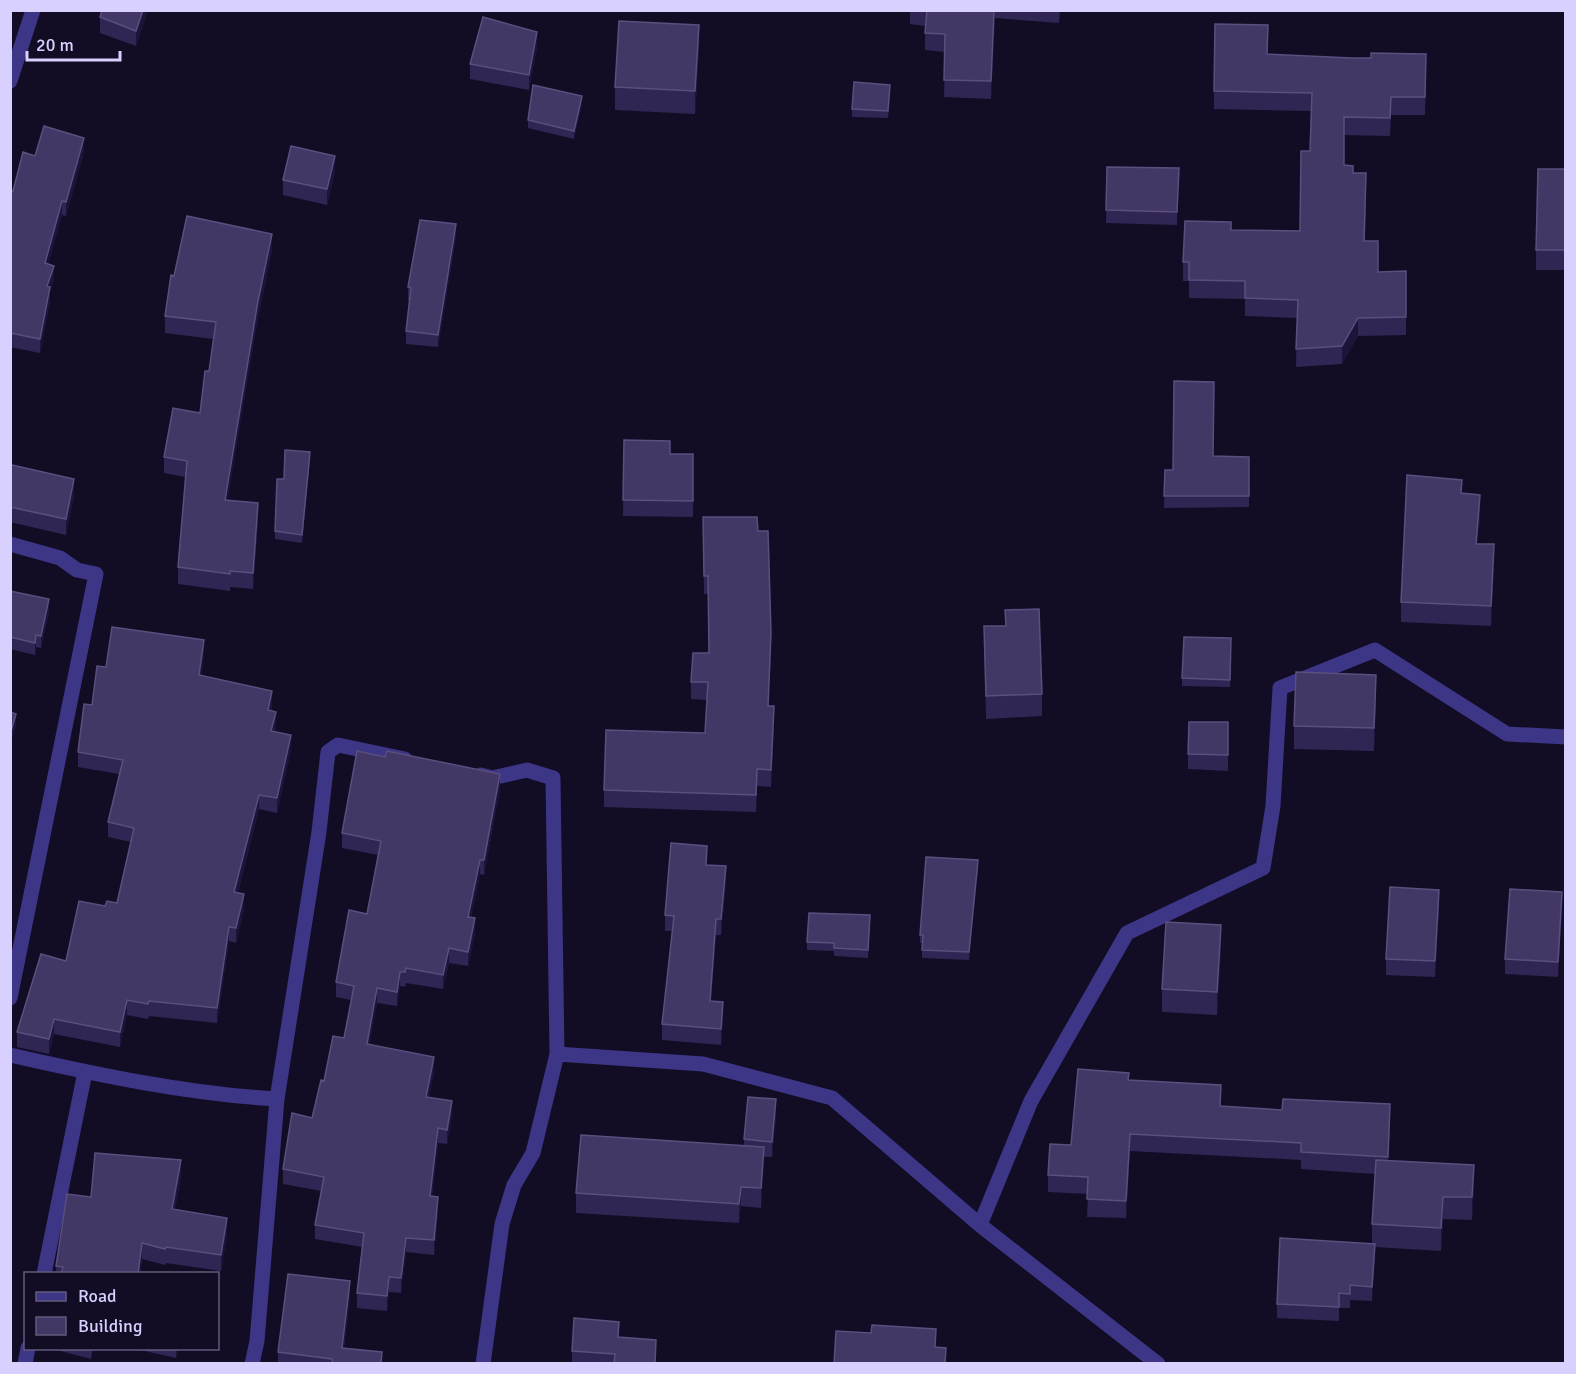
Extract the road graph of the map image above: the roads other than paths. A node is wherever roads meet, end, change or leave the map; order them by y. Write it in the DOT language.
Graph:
graph roads {
  1 [pos="33,10"];
  2 [pos="10,81"];
  3 [pos="10,544"];
  4 [pos="1566,737"];
  5 [pos="415,761"];
  6 [pos="470,773"];
  7 [pos="10,998"];
  8 [pos="557,1054"];
  9 [pos="10,1055"];
  10 [pos="85,1072"];
  11 [pos="277,1100"];
  12 [pos="980,1226"];
  13 [pos="44,1272"];
  14 [pos="252,1364"];
  15 [pos="483,1364"];
  16 [pos="1158,1364"];
  1 -- 2 [label="street"];
  3 -- 7 [label="street"];
  4 -- 12 [label="street"];
  5 -- 11 [label="street"];
  6 -- 8 [label="street"];
  8 -- 12 [label="street"];
  8 -- 15 [label="street"];
  9 -- 10 [label="street"];
  10 -- 11 [label="street"];
  10 -- 13 [label="street"];
  11 -- 14 [label="street"];
  12 -- 16 [label="street"];
}
